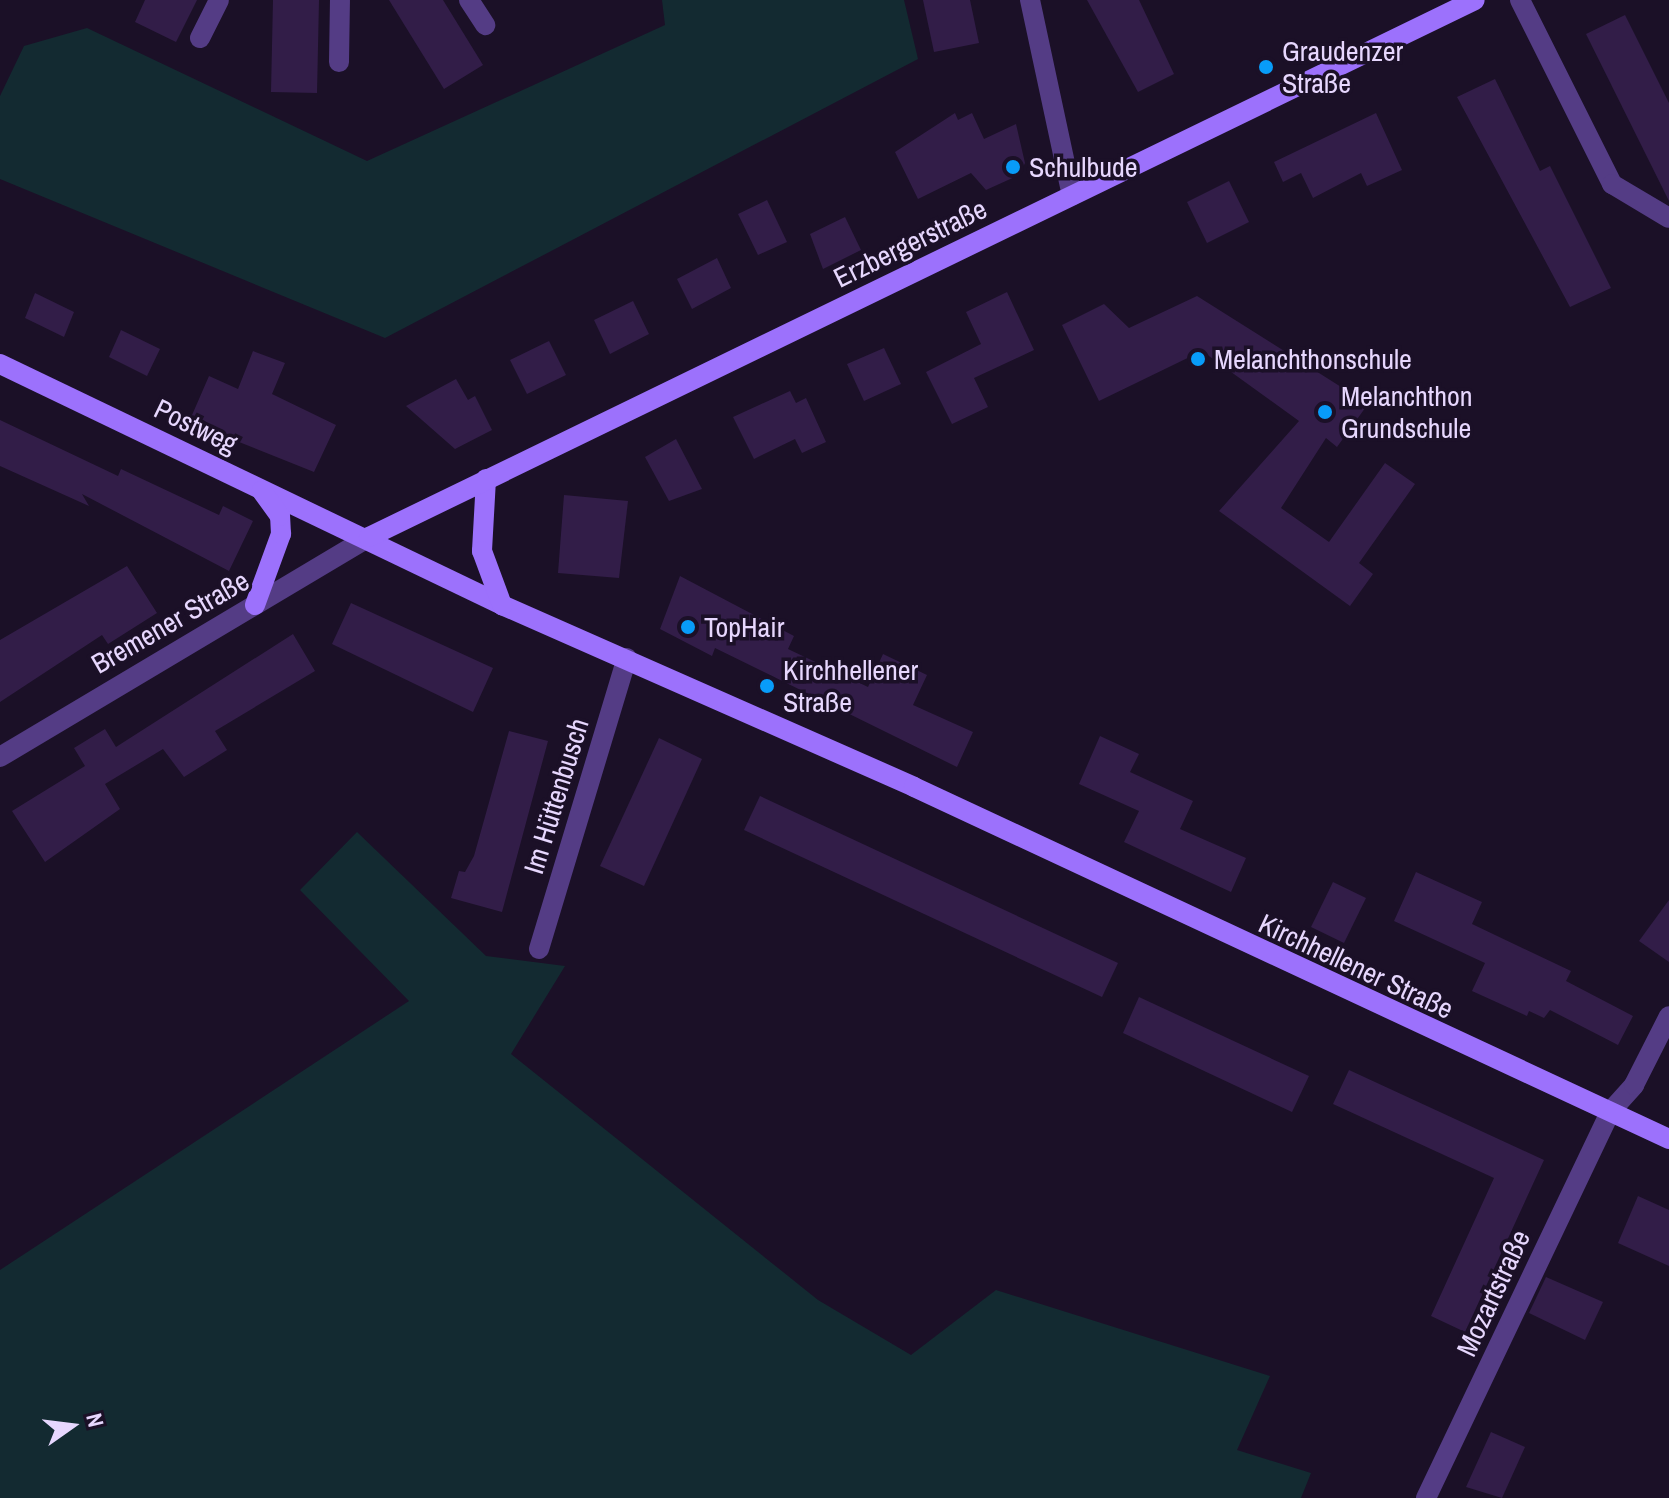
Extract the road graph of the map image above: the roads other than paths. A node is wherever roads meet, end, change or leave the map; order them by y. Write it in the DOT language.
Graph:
graph roads {
  1 [pos="219,0"];
  2 [pos="340,0"];
  3 [pos="469,0"];
  4 [pos="1030,0"];
  5 [pos="1475,0"];
  6 [pos="1520,0"];
  7 [pos="485,25"];
  8 [pos="200,38"];
  9 [pos="339,62"];
  10 [pos="1072,196"];
  11 [pos="1669,218"];
  12 [pos="0,364"];
  13 [pos="486,479"];
  14 [pos="259,488"];
  15 [pos="369,537"];
  16 [pos="255,605"];
  17 [pos="502,605"];
  18 [pos="627,658"];
  19 [pos="0,757"];
  20 [pos="539,949"];
  21 [pos="1669,1016"];
  22 [pos="1610,1112"];
  23 [pos="1669,1139"];
  24 [pos="1426,1498"];
  1 -- 8 [label="street"];
  2 -- 9 [label="street"];
  3 -- 7 [label="street"];
  4 -- 10 [label="street"];
  5 -- 10 [label="main road, Erzbergerstraße"];
  6 -- 11 [label="street"];
  10 -- 13 [label="main road, Erzbergerstraße"];
  12 -- 14 [label="main road, Postweg"];
  13 -- 15 [label="main road, Erzbergerstraße"];
  13 -- 17 [label="main road"];
  14 -- 15 [label="main road, Postweg"];
  14 -- 16 [label="main road"];
  15 -- 16 [label="street, Bremener Straße"];
  15 -- 17 [label="main road, Kirchhellener Straße"];
  16 -- 19 [label="street, Bremener Straße"];
  17 -- 18 [label="main road, Kirchhellener Straße"];
  18 -- 20 [label="street, Im Hüttenbusch"];
  18 -- 22 [label="main road, Kirchhellener Straße"];
  21 -- 22 [label="street, Mozartstraße"];
  22 -- 23 [label="main road, Kirchhellener Straße"];
  22 -- 24 [label="street, Mozartstraße"];
}
